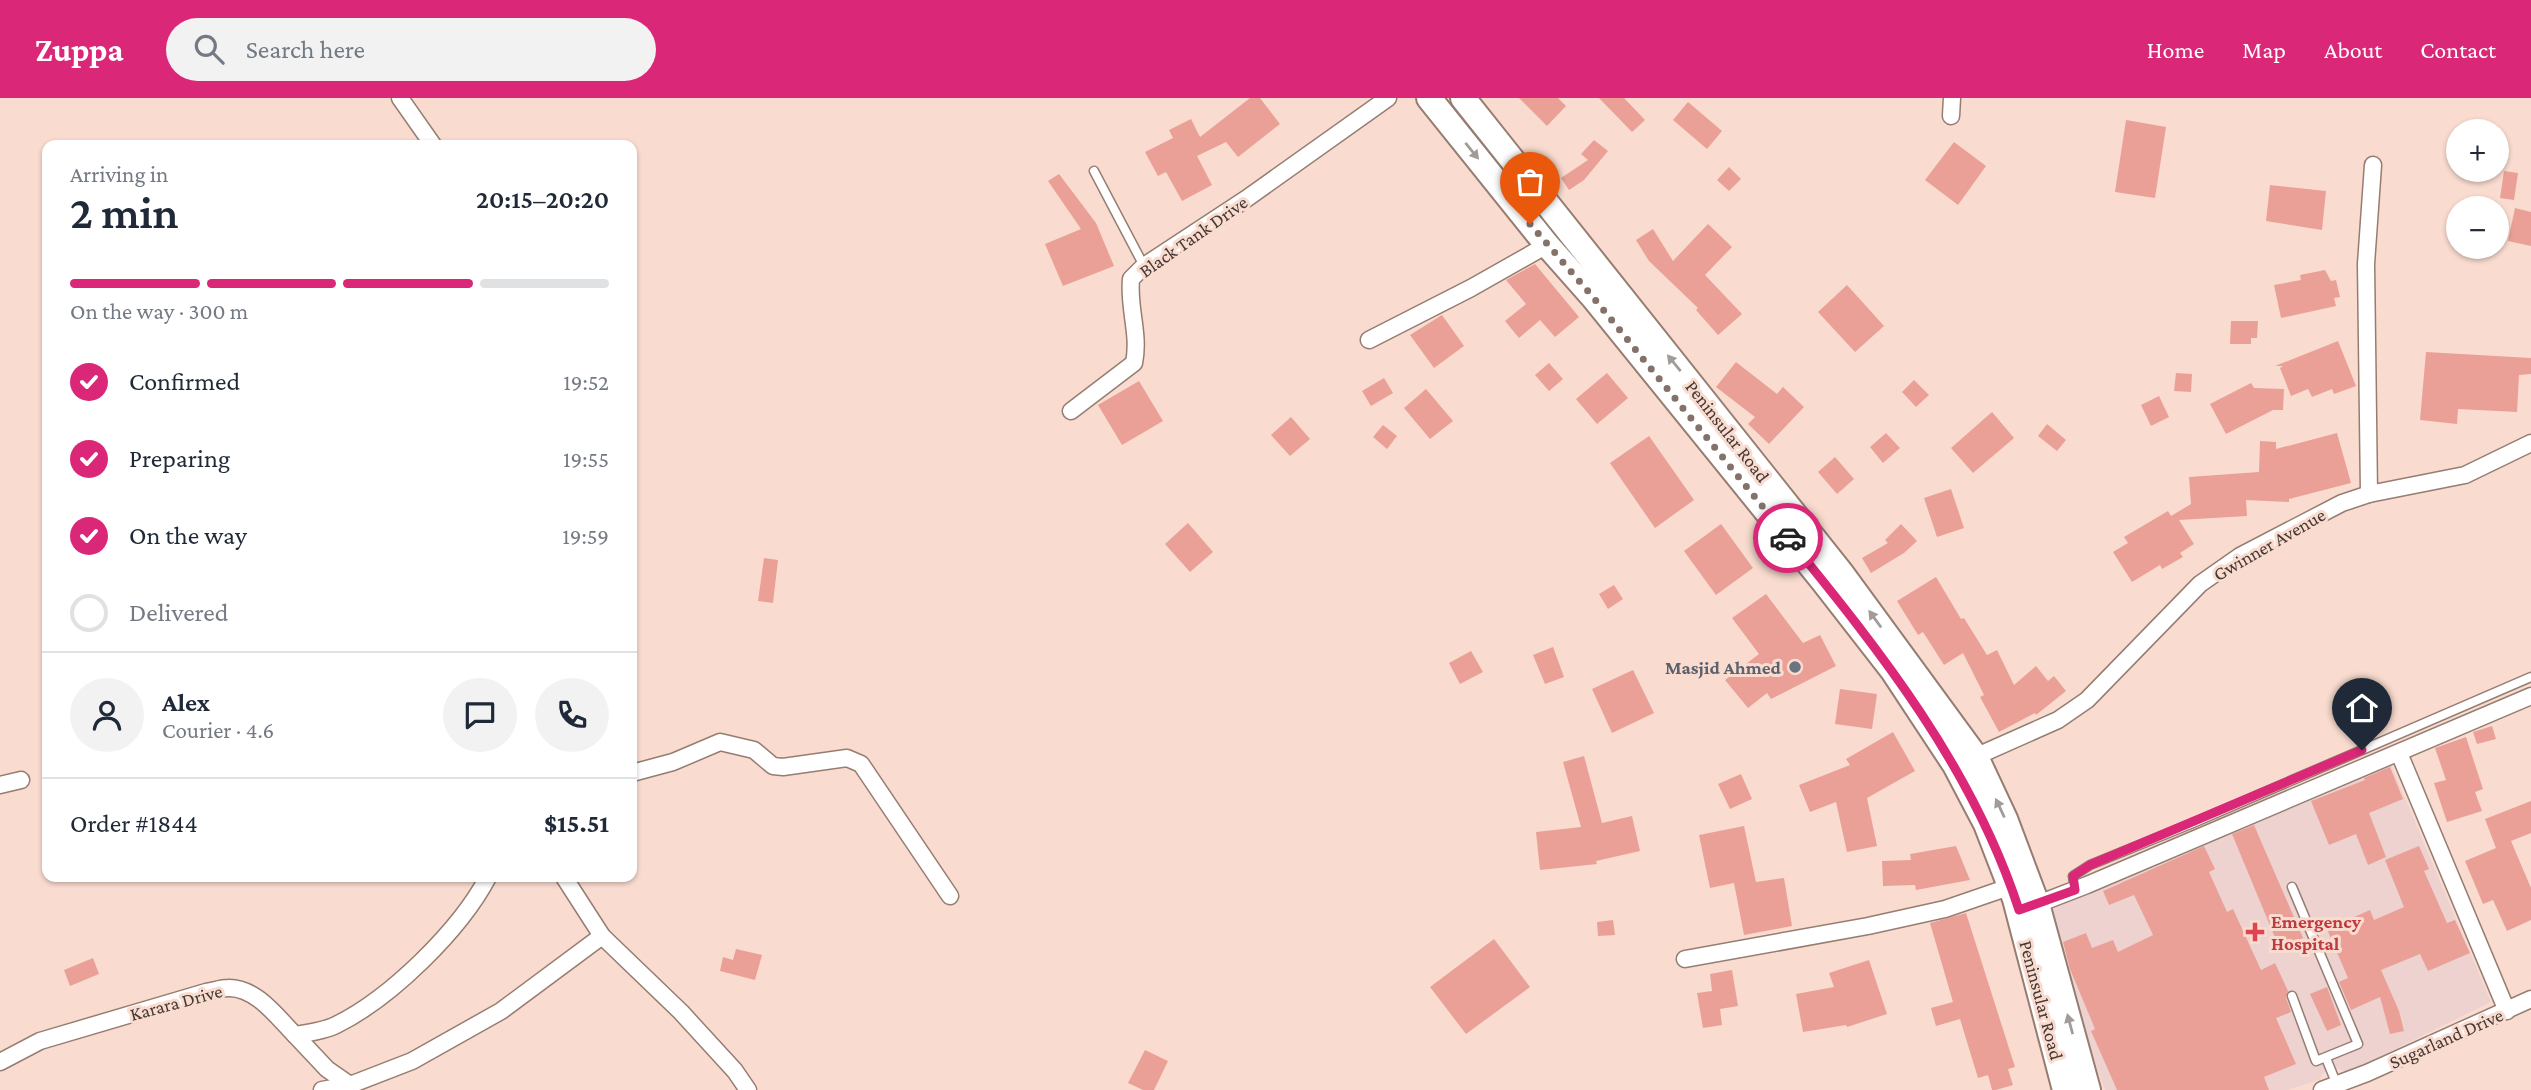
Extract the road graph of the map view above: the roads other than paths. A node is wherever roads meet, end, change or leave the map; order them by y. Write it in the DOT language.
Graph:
graph roads {
  1 [pos="400,98"];
  2 [pos="1388,98"];
  3 [pos="1429,98"];
  4 [pos="1463,98"];
  5 [pos="1952,98"];
  6 [pos="1951,116"];
  7 [pos="429,140"];
  8 [pos="2373,165"];
  9 [pos="1094,171"];
  10 [pos="1547,245"];
  11 [pos="1144,266"];
  12 [pos="1369,340"];
  13 [pos="1071,411"];
  14 [pos="2531,443"];
  15 [pos="2369,494"];
  16 [pos="2531,677"];
  17 [pos="2530,698"];
  18 [pos="2399,753"];
  19 [pos="1966,761"];
  20 [pos="637,772"];
  21 [pos="21,780"];
  22 [pos="0,785"];
  23 [pos="485,882"];
  24 [pos="567,882"];
  25 [pos="2009,887"];
  26 [pos="2292,887"];
  27 [pos="2075,890"];
  28 [pos="950,896"];
  29 [pos="2028,907"];
  30 [pos="602,936"];
  31 [pos="1685,959"];
  32 [pos="2292,996"];
  33 [pos="2531,999"];
  34 [pos="2507,1010"];
  35 [pos="295,1035"];
  36 [pos="3,1054"];
  37 [pos="2326,1058"];
  38 [pos="350,1085"];
  39 [pos="2329,1087"];
  40 [pos="322,1090"];
  41 [pos="748,1090"];
  42 [pos="2065,1090"];
  43 [pos="2088,1090"];
  1 -- 7 [label="street"];
  2 -- 11 [label="street, Black Tank Drive"];
  3 -- 10 [label="main road, Peninsular Road, one-way"];
  19 -- 4 [label="main road, Peninsular Road, one-way"];
  5 -- 6 [label="street"];
  8 -- 15 [label="street"];
  9 -- 11 [label="lane"];
  10 -- 12 [label="street"];
  10 -- 19 [label="main road, Peninsular Road"];
  11 -- 13 [label="street, Black Tank Drive"];
  14 -- 15 [label="street, Gwinner Avenue"];
  15 -- 19 [label="street, Gwinner Avenue"];
  16 -- 27 [label="lane"];
  17 -- 18 [label="street"];
  18 -- 27 [label="street"];
  18 -- 34 [label="street"];
  19 -- 25 [label="main road, Peninsular Road"];
  29 -- 19 [label="main road, Peninsular Road, one-way"];
  20 -- 28 [label="street"];
  21 -- 22 [label="street"];
  23 -- 35 [label="street"];
  24 -- 30 [label="street"];
  25 -- 29 [label="main road, Peninsular Road"];
  25 -- 31 [label="street"];
  26 -- 37 [label="lane"];
  27 -- 29 [label="street"];
  29 -- 42 [label="main road, Peninsular Road"];
  43 -- 29 [label="main road, Peninsular Road, one-way"];
  30 -- 38 [label="street"];
  30 -- 41 [label="street"];
  32 -- 37 [label="lane"];
  33 -- 34 [label="street, Sugarland Drive"];
  34 -- 39 [label="street, Sugarland Drive"];
  35 -- 36 [label="street, Karara Drive"];
  35 -- 38 [label="street, Karara Drive"];
  37 -- 39 [label="lane"];
  38 -- 40 [label="street"];
}
